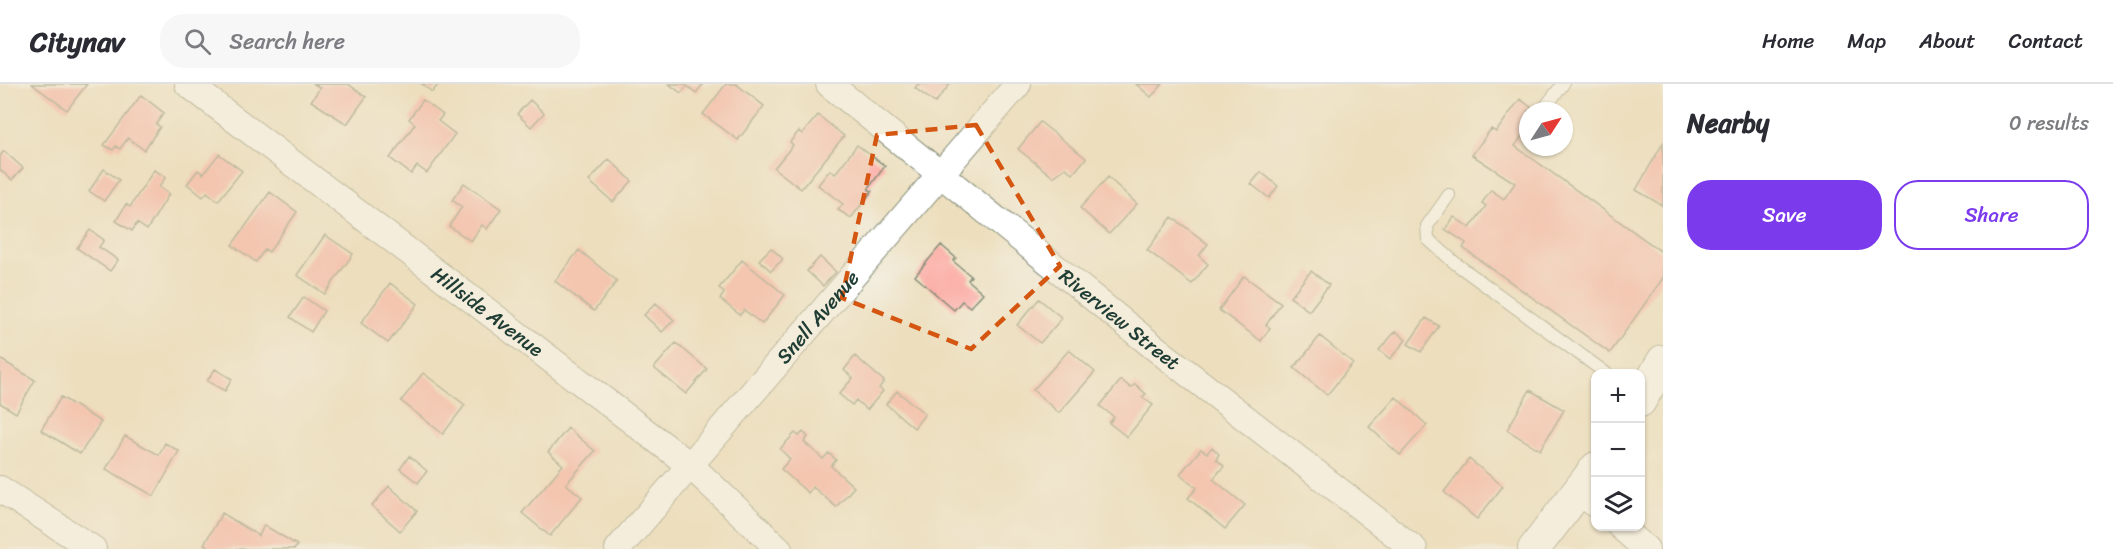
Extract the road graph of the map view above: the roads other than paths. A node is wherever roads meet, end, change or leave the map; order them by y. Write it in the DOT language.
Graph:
graph roads {
  1 [pos="829,84"];
  2 [pos="1018,84"];
  3 [pos="1563,84"];
  4 [pos="199,87"];
  5 [pos="1549,102"];
  6 [pos="939,173"];
  7 [pos="1449,195"];
  8 [pos="1663,361"];
  9 [pos="1600,369"];
  10 [pos="1645,392"];
  11 [pos="691,466"];
  12 [pos="1590,488"];
  13 [pos="0,489"];
  14 [pos="1626,531"];
  15 [pos="93,549"];
  16 [pos="618,549"];
  17 [pos="779,549"];
  18 [pos="1414,549"];
  19 [pos="1534,549"];
  20 [pos="1646,549"];
  1 -- 6 [label="street, Riverview Street"];
  2 -- 6 [label="street, Snell Avenue"];
  3 -- 5 [label="lane"];
  4 -- 11 [label="street, Hillside Avenue"];
  6 -- 11 [label="street, Snell Avenue"];
  6 -- 18 [label="street, Riverview Street"];
  7 -- 9 [label="lane"];
  8 -- 10 [label="street"];
  11 -- 16 [label="street, Snell Avenue"];
  11 -- 17 [label="street, Hillside Avenue"];
  12 -- 19 [label="street"];
  13 -- 15 [label="street"];
  14 -- 20 [label="street"];
}
